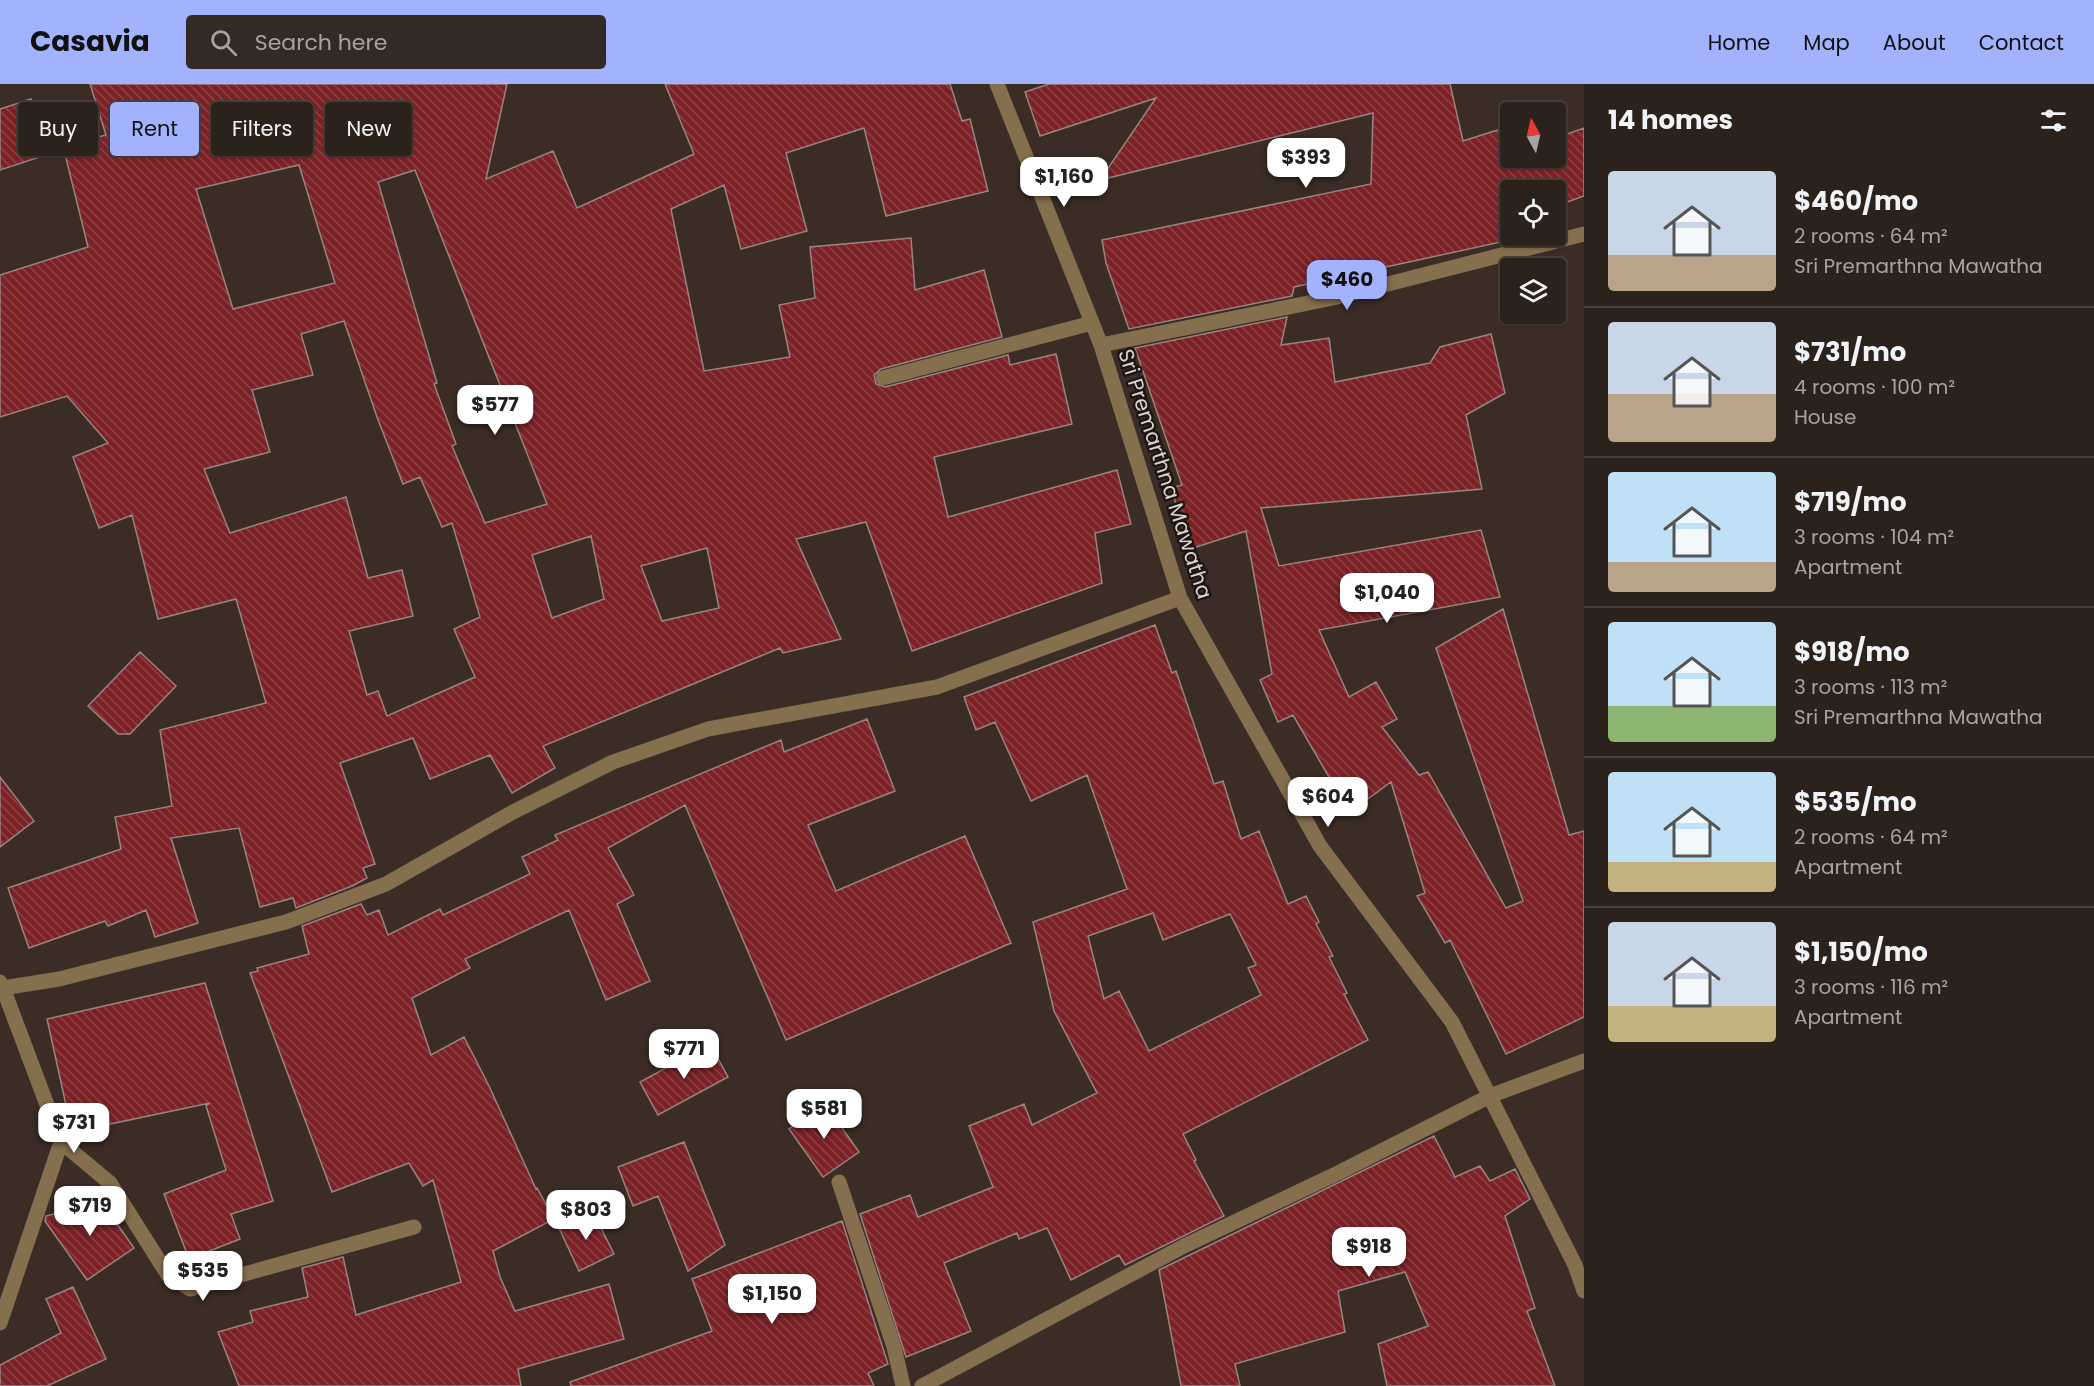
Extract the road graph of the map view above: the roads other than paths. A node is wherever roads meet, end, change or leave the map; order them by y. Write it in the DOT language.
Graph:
graph roads {
  1 [pos="998,84"];
  2 [pos="1584,234"];
  3 [pos="1092,323"];
  4 [pos="1101,345"];
  5 [pos="883,378"];
  6 [pos="1180,598"];
  7 [pos="1,985"];
  8 [pos="1584,1061"];
  9 [pos="1490,1096"];
  10 [pos="62,1142"];
  11 [pos="839,1182"];
  12 [pos="414,1227"];
  13 [pos="1584,1291"];
  14 [pos="0,1323"];
  15 [pos="903,1386"];
  16 [pos="922,1386"];
  1 -- 3 [label="street, Sri Premarthna Mawatha"];
  2 -- 4 [label="street"];
  3 -- 4 [label="street, Sri Premarthna Mawatha"];
  3 -- 5 [label="street"];
  4 -- 6 [label="street, Sri Premarthna Mawatha"];
  6 -- 7 [label="street"];
  6 -- 9 [label="street, Sri Premarthna Mawatha"];
  7 -- 10 [label="street"];
  8 -- 9 [label="street"];
  9 -- 13 [label="street, Sri Premarthna Mawatha"];
  9 -- 16 [label="street"];
  10 -- 12 [label="street"];
  10 -- 14 [label="street"];
  11 -- 15 [label="street"];
}
